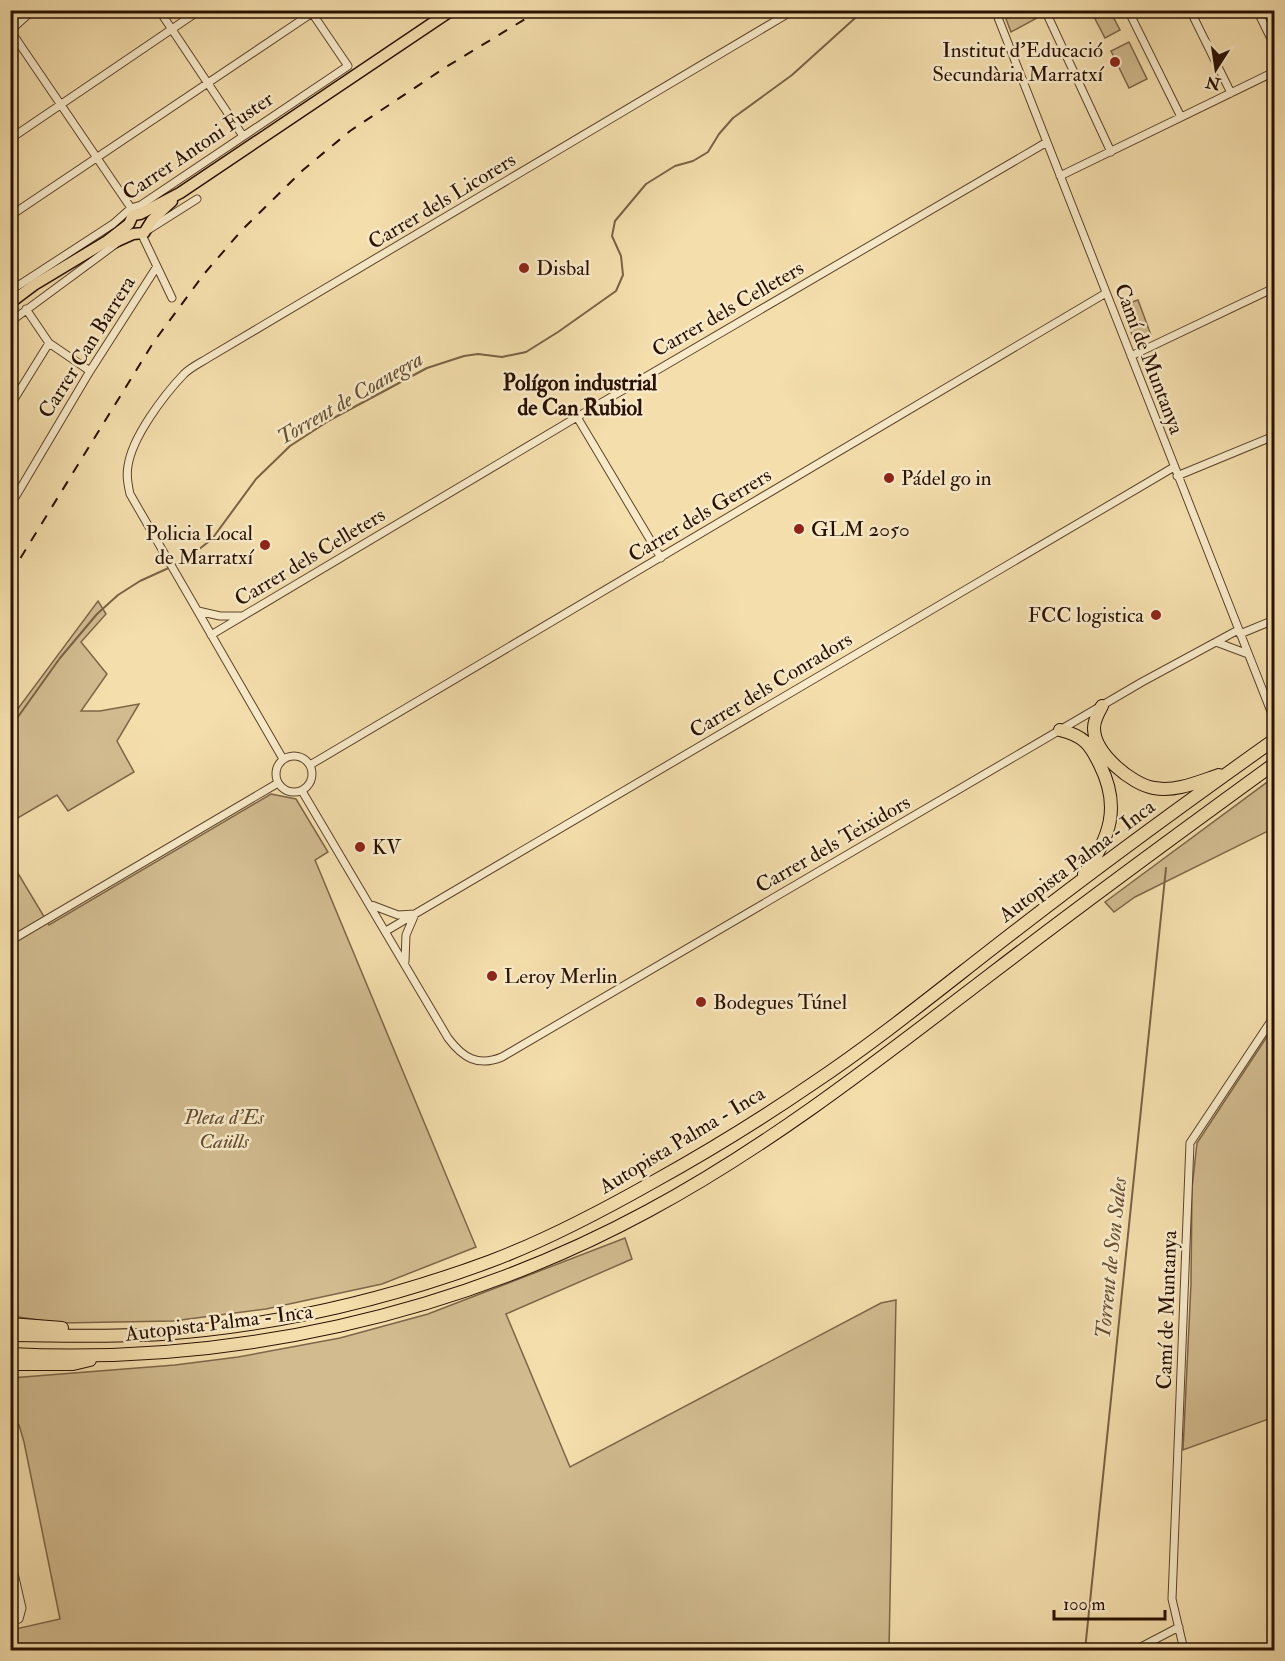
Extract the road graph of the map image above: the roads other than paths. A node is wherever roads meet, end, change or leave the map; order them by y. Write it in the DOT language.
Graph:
graph roads {
  1 [pos="33,10"];
  2 [pos="159,10"];
  3 [pos="200,10"];
  4 [pos="452,10"];
  5 [pos="794,10"];
  6 [pos="995,10"];
  7 [pos="1045,10"];
  8 [pos="1190,10"];
  9 [pos="1257,10"];
  10 [pos="1131,11"];
  11 [pos="311,12"];
  12 [pos="171,30"];
  13 [pos="11,31"];
  14 [pos="1275,45"];
  15 [pos="1275,72"];
  16 [pos="208,84"];
  17 [pos="1231,93"];
  18 [pos="62,104"];
  19 [pos="1181,117"];
  20 [pos="243,136"];
  21 [pos="10,139"];
  22 [pos="1047,142"];
  23 [pos="1111,152"];
  24 [pos="98,157"];
  25 [pos="1060,176"];
  26 [pos="180,193"];
  27 [pos="197,199"];
  28 [pos="136,211"];
  29 [pos="10,216"];
  30 [pos="138,231"];
  31 [pos="156,268"];
  32 [pos="10,276"];
  33 [pos="14,288"];
  34 [pos="1275,288"];
  35 [pos="1106,293"];
  36 [pos="172,298"];
  37 [pos="10,303"];
  38 [pos="26,309"];
  39 [pos="10,322"];
  40 [pos="49,343"];
  41 [pos="1131,356"];
  42 [pos="90,371"];
  43 [pos="10,406"];
  44 [pos="577,417"];
  45 [pos="1275,436"];
  46 [pos="1174,467"];
  47 [pos="1178,476"];
  48 [pos="10,506"];
  49 [pos="661,558"];
  50 [pos="198,611"];
  51 [pos="243,616"];
  52 [pos="1275,620"];
  53 [pos="1239,632"];
  54 [pos="211,635"];
  55 [pos="1216,642"];
  56 [pos="1248,654"];
  57 [pos="1102,706"];
  58 [pos="1275,719"];
  59 [pos="1060,730"];
  60 [pos="1275,740"];
  61 [pos="283,759"];
  62 [pos="1275,764"];
  63 [pos="310,765"];
  64 [pos="1231,771"];
  65 [pos="279,783"];
  66 [pos="302,791"];
  67 [pos="1076,884"];
  68 [pos="369,903"];
  69 [pos="415,914"];
  70 [pos="386,931"];
  71 [pos="10,941"];
  72 [pos="405,964"];
  73 [pos="1275,1019"];
  74 [pos="10,1324"];
  75 [pos="10,1335"];
  76 [pos="89,1336"];
  77 [pos="10,1354"];
  78 [pos="106,1356"];
  79 [pos="10,1364"];
  80 [pos="10,1556"];
  81 [pos="13,1623"];
  82 [pos="1179,1627"];
  83 [pos="1136,1650"];
  84 [pos="1184,1650"];
  1 -- 13 [label="street"];
  2 -- 12 [label="street"];
  3 -- 12 [label="street"];
  4 -- 26 [label="main road"];
  5 -- 50 [label="street, Carrer dels Licorers"];
  6 -- 22 [label="street, Camí de Muntanya"];
  7 -- 23 [label="street"];
  8 -- 17 [label="street"];
  9 -- 14 [label="street"];
  10 -- 19 [label="street"];
  11 -- 16 [label="street"];
  11 -- 20 [label="street, Carrer Antoni Fuster"];
  12 -- 16 [label="street"];
  12 -- 18 [label="street"];
  13 -- 18 [label="street"];
  15 -- 17 [label="street"];
  16 -- 20 [label="street"];
  16 -- 24 [label="street"];
  17 -- 19 [label="street"];
  18 -- 21 [label="street"];
  18 -- 24 [label="street"];
  19 -- 23 [label="street"];
  20 -- 28 [label="street, Carrer Antoni Fuster"];
  22 -- 25 [label="street, Camí de Muntanya"];
  22 -- 44 [label="street, Carrer dels Celleters"];
  23 -- 25 [label="street"];
  24 -- 28 [label="street"];
  24 -- 29 [label="street"];
  25 -- 35 [label="street, Camí de Muntanya"];
  26 -- 28 [label="main road"];
  26 -- 30 [label="main road"];
  27 -- 30 [label="street"];
  28 -- 30 [label="main road"];
  28 -- 30 [label="main road"];
  28 -- 33 [label="street, Carrer Antoni Fuster"];
  30 -- 31 [label="street"];
  30 -- 37 [label="main road"];
  30 -- 38 [label="street"];
  31 -- 36 [label="street"];
  31 -- 42 [label="street, Carrer Can Barrera"];
  32 -- 33 [label="street"];
  34 -- 41 [label="street"];
  35 -- 41 [label="street, Camí de Muntanya"];
  35 -- 49 [label="street, Carrer dels Gerrers"];
  38 -- 39 [label="street"];
  38 -- 40 [label="street"];
  40 -- 42 [label="street"];
  40 -- 43 [label="street"];
  41 -- 46 [label="street, Camí de Muntanya"];
  42 -- 48 [label="street, Carrer Can Barrera"];
  44 -- 49 [label="street"];
  44 -- 51 [label="street, Carrer dels Celleters"];
  45 -- 47 [label="street"];
  46 -- 47 [label="street, Camí de Muntanya"];
  46 -- 69 [label="street, Carrer dels Conradors"];
  47 -- 53 [label="street, Camí de Muntanya"];
  49 -- 63 [label="street, Carrer dels Gerrers"];
  50 -- 51 [label="street"];
  50 -- 54 [label="street"];
  51 -- 54 [label="street, Carrer dels Celleters"];
  52 -- 53 [label="street, Carrer dels Teixidors"];
  53 -- 55 [label="street, Carrer dels Teixidors"];
  53 -- 56 [label="street, Camí de Muntanya"];
  54 -- 61 [label="street"];
  55 -- 56 [label="street"];
  55 -- 57 [label="street, Carrer dels Teixidors"];
  56 -- 58 [label="street, Camí de Muntanya"];
  57 -- 59 [label="street, Carrer dels Teixidors"];
  57 -- 64 [label="highway"];
  59 -- 67 [label="highway"];
  59 -- 72 [label="street, Carrer dels Teixidors"];
  60 -- 64 [label="highway, Autopista Palma - Inca"];
  61 -- 63 [label="street"];
  61 -- 65 [label="street"];
  62 -- 78 [label="highway, Autopista Palma - Inca"];
  63 -- 66 [label="street"];
  64 -- 67 [label="highway, Autopista Palma - Inca"];
  65 -- 66 [label="street"];
  65 -- 71 [label="street"];
  66 -- 68 [label="street, Carrer dels Teixidors"];
  67 -- 76 [label="highway, Autopista Palma - Inca"];
  68 -- 69 [label="street"];
  68 -- 70 [label="street, Carrer dels Teixidors"];
  69 -- 70 [label="street, Carrer dels Conradors"];
  69 -- 72 [label="street"];
  70 -- 72 [label="street, Carrer dels Teixidors"];
  73 -- 82 [label="street, Camí de Muntanya"];
  74 -- 76 [label="highway"];
  75 -- 76 [label="highway, Autopista Palma - Inca"];
  77 -- 78 [label="highway, Autopista Palma - Inca"];
  78 -- 79 [label="highway"];
  80 -- 81 [label="street"];
  82 -- 83 [label="street"];
  82 -- 84 [label="street"];
}
